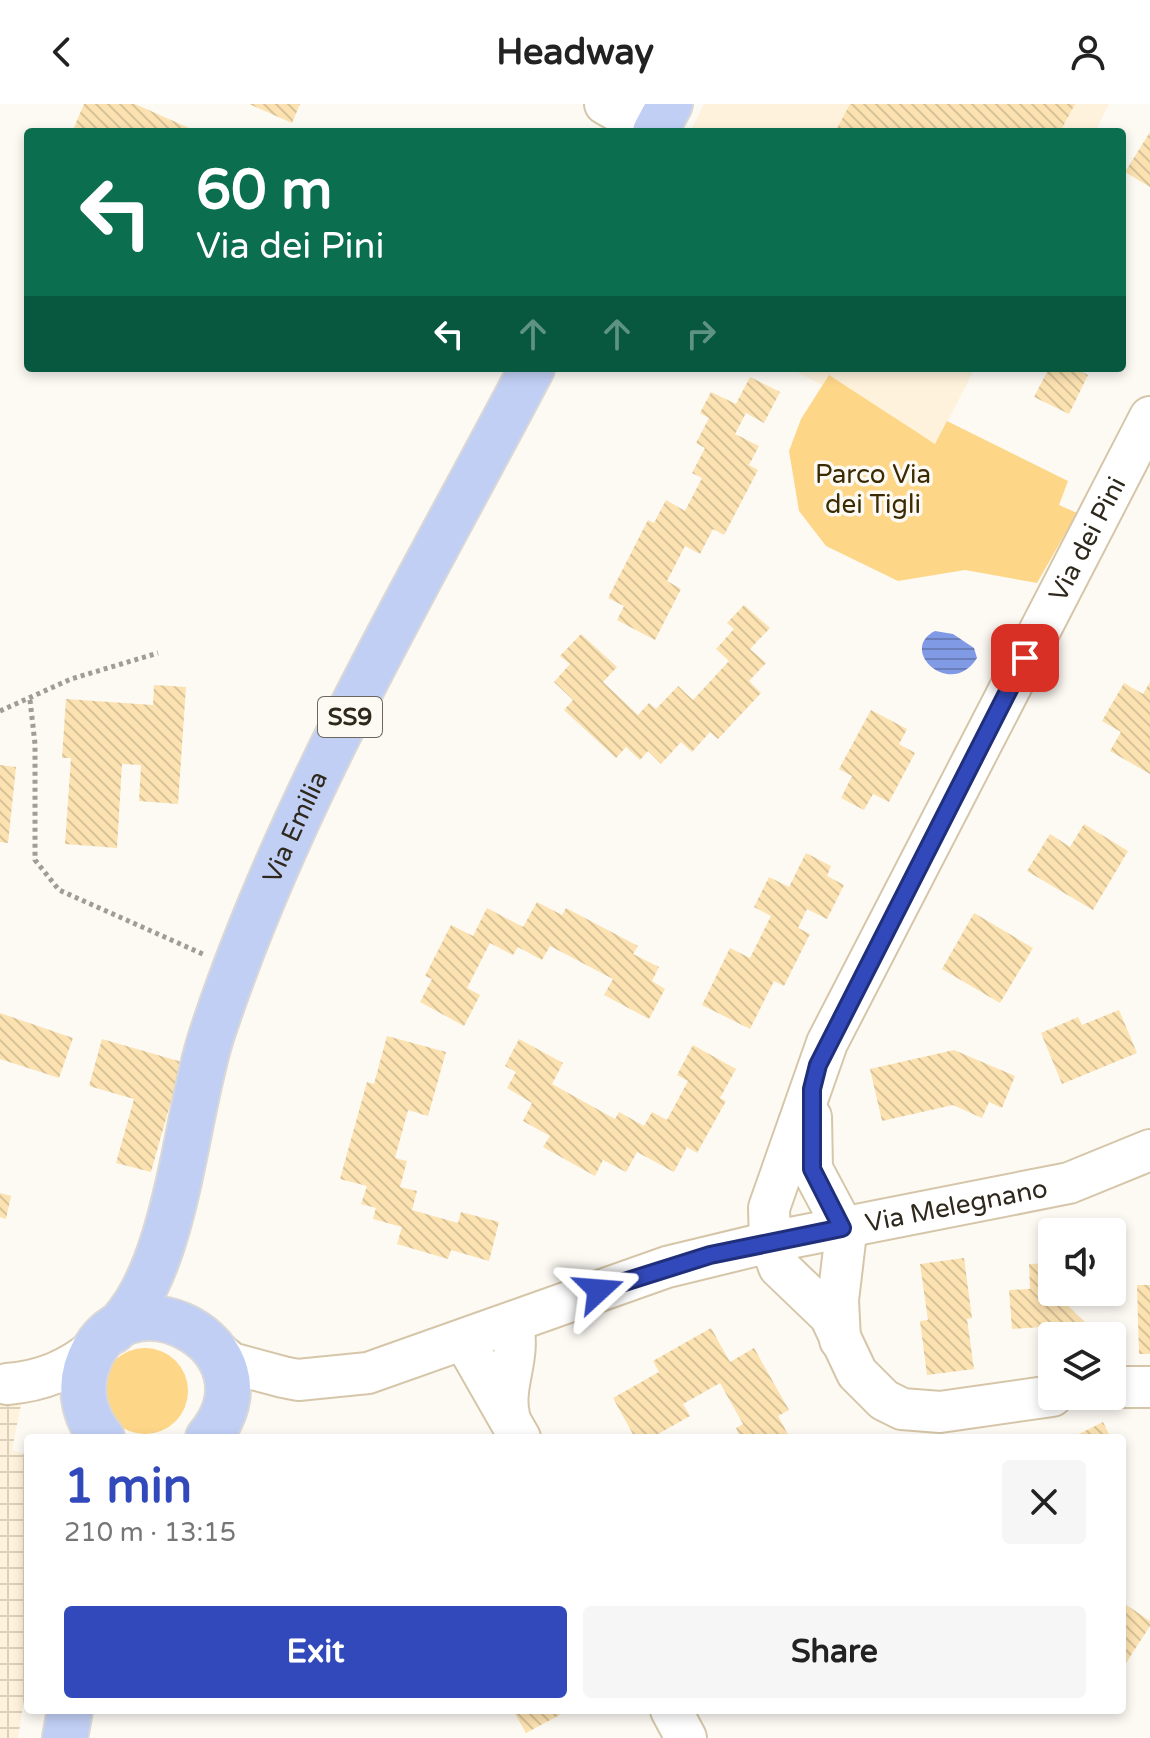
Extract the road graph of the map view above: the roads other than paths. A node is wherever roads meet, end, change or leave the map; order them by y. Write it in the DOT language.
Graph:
graph roads {
  1 [pos="605,104"];
  2 [pos="670,104"];
  3 [pos="647,128"];
  4 [pos="656,128"];
  5 [pos="530,372"];
  6 [pos="1150,417"];
  7 [pos="812,1089"];
  8 [pos="1150,1150"];
  9 [pos="178,1181"];
  10 [pos="842,1228"];
  11 [pos="770,1242"];
  12 [pos="512,1323"];
  13 [pos="105,1339"];
  14 [pos="464,1340"];
  15 [pos="840,1342"];
  16 [pos="212,1346"];
  17 [pos="298,1380"];
  18 [pos="3,1383"];
  19 [pos="1126,1387"];
  20 [pos="1150,1387"];
  21 [pos="1038,1398"];
  22 [pos="515,1427"];
  23 [pos="97,1432"];
  24 [pos="211,1434"];
  25 [pos="211,1434"];
  26 [pos="69,1714"];
  27 [pos="673,1714"];
  28 [pos="65,1738"];
  29 [pos="686,1738"];
  1 -- 3 [label="street"];
  2 -- 4 [label="main road"];
  5 -- 9 [label="main road, Via Emilia / SS9"];
  6 -- 7 [label="street, Via dei Pini"];
  7 -- 10 [label="street, Via dei Pini"];
  7 -- 11 [label="street, Via dei Pini"];
  8 -- 10 [label="street, Via Melegnano"];
  9 -- 13 [label="main road, Via Emilia / SS9"];
  9 -- 16 [label="main road, Via Emilia / SS9"];
  10 -- 11 [label="street, Via Melegnano"];
  10 -- 15 [label="street"];
  11 -- 12 [label="street, Via Melegnano"];
  11 -- 15 [label="street"];
  12 -- 14 [label="street, Via Melegnano"];
  12 -- 22 [label="street"];
  13 -- 16 [label="main road"];
  13 -- 18 [label="street"];
  13 -- 23 [label="main road, Via Emilia"];
  14 -- 17 [label="street, Via Melegnano"];
  14 -- 22 [label="street"];
  15 -- 21 [label="street"];
  16 -- 17 [label="street, Via Melegnano"];
  16 -- 24 [label="main road, Via Emilia"];
  17 -- 25 [label="street, Via Melegnano"];
  18 -- 23 [label="street"];
  19 -- 20 [label="street"];
  26 -- 28 [label="main road"];
  27 -- 29 [label="street"];
}
